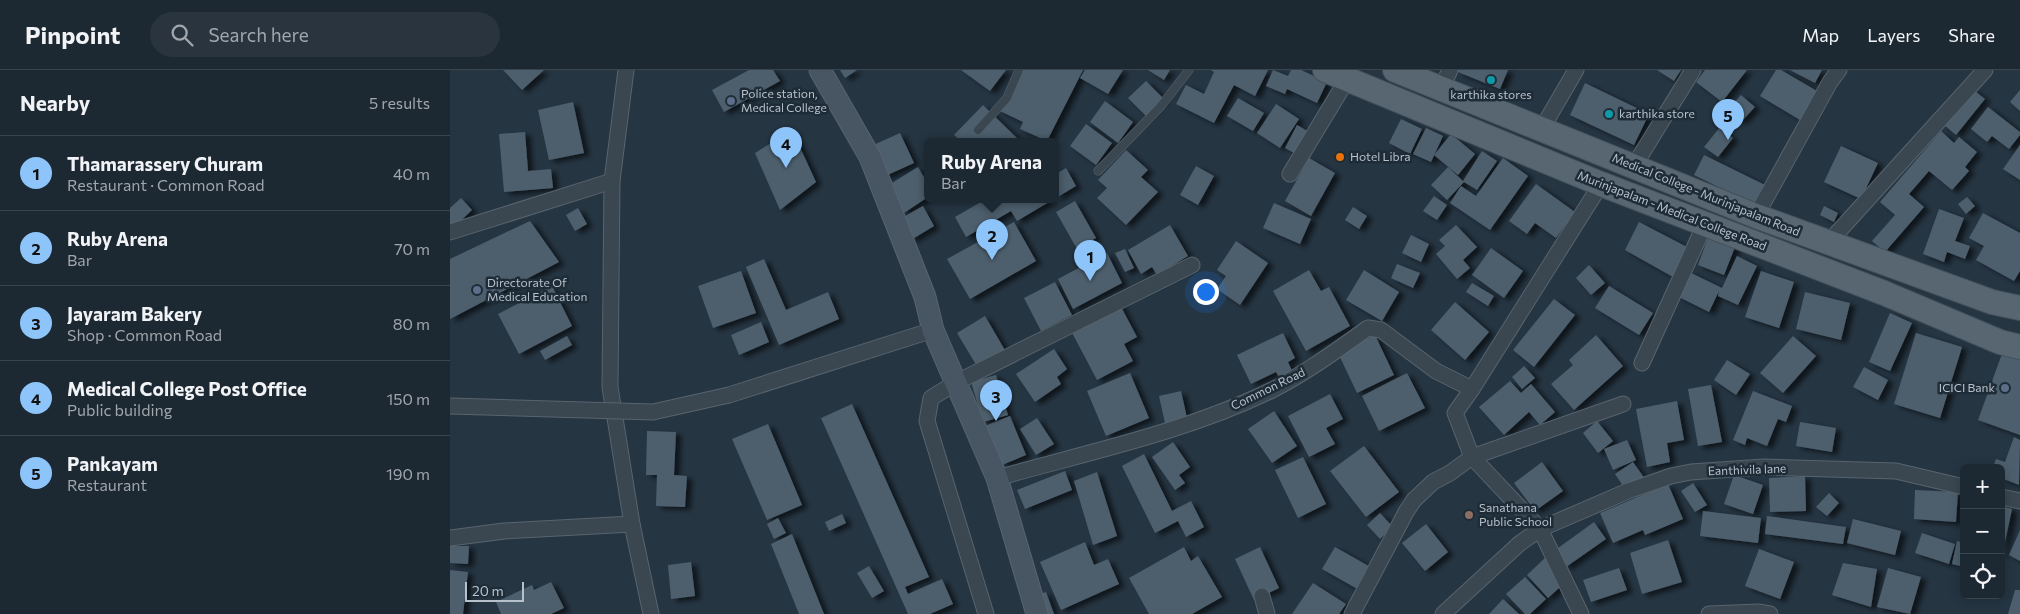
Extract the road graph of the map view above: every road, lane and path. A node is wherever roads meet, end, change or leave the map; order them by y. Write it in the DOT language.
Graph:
graph roads {
  1 [pos="626,70"];
  2 [pos="820,70"];
  3 [pos="1018,70"];
  4 [pos="1188,70"];
  5 [pos="1325,70"];
  6 [pos="1396,70"];
  7 [pos="1576,70"];
  8 [pos="1693,70"];
  9 [pos="1839,70"];
  10 [pos="1985,70"];
  11 [pos="1348,78"];
  12 [pos="1446,79"];
  13 [pos="978,130"];
  14 [pos="1542,130"];
  15 [pos="1634,166"];
  16 [pos="1098,171"];
  17 [pos="1290,174"];
  18 [pos="612,181"];
  19 [pos="1602,184"];
  20 [pos="1756,216"];
  21 [pos="1705,224"];
  22 [pos="450,232"];
  23 [pos="1828,243"];
  24 [pos="1192,265"];
  25 [pos="2020,308"];
  26 [pos="933,330"];
  27 [pos="2020,347"];
  28 [pos="1642,363"];
  29 [pos="957,382"];
  30 [pos="1472,389"];
  31 [pos="1623,404"];
  32 [pos="450,406"];
  33 [pos="1472,457"];
  34 [pos="997,478"];
  35 [pos="1960,486"];
  36 [pos="2005,497"];
  37 [pos="2020,501"];
  38 [pos="632,524"];
  39 [pos="1540,529"];
  40 [pos="450,538"];
  41 [pos="1262,596"];
  42 [pos="651,614"];
  43 [pos="986,614"];
  44 [pos="1037,614"];
  45 [pos="1267,614"];
  46 [pos="1352,614"];
  47 [pos="1443,614"];
  48 [pos="1580,614"];
  49 [pos="1708,614"];
  50 [pos="1770,614"];
  1 -- 18 [label="street"];
  2 -- 26 [label="main road"];
  3 -- 13 [label="lane"];
  4 -- 16 [label="lane"];
  5 -- 11 [label="main road, Murinjapalam - Medical College Road"];
  6 -- 12 [label="main road, Medical College - Murinjapalam Road"];
  7 -- 14 [label="street"];
  8 -- 15 [label="street"];
  9 -- 20 [label="street"];
  10 -- 23 [label="street"];
  11 -- 17 [label="street"];
  11 -- 19 [label="main road, Murinjapalam - Medical College Road"];
  12 -- 14 [label="main road, Medical College - Murinjapalam Road"];
  14 -- 15 [label="main road, Medical College - Murinjapalam Road"];
  15 -- 20 [label="main road, Medical College - Murinjapalam Road"];
  18 -- 22 [label="street"];
  18 -- 38 [label="street"];
  19 -- 21 [label="main road, Murinjapalam - Medical College Road"];
  19 -- 30 [label="street"];
  20 -- 23 [label="main road, Medical College - Murinjapalam Road"];
  21 -- 27 [label="main road, Murinjapalam - Medical College Road"];
  21 -- 28 [label="street"];
  23 -- 25 [label="main road, Medical College - Murinjapalam Road"];
  24 -- 29 [label="street"];
  26 -- 29 [label="main road"];
  26 -- 32 [label="street, bridge"];
  29 -- 34 [label="main road"];
  29 -- 43 [label="street"];
  30 -- 33 [label="street"];
  30 -- 34 [label="street, Common Road"];
  31 -- 33 [label="street"];
  33 -- 39 [label="street"];
  33 -- 46 [label="street"];
  34 -- 44 [label="main road"];
  35 -- 39 [label="street, Eanthivila lane"];
  36 -- 37 [label="street"];
  38 -- 40 [label="street"];
  38 -- 42 [label="street"];
  39 -- 47 [label="street, Eanthivila lane"];
  39 -- 48 [label="street"];
  41 -- 45 [label="street"];
  49 -- 50 [label="street"];
}
